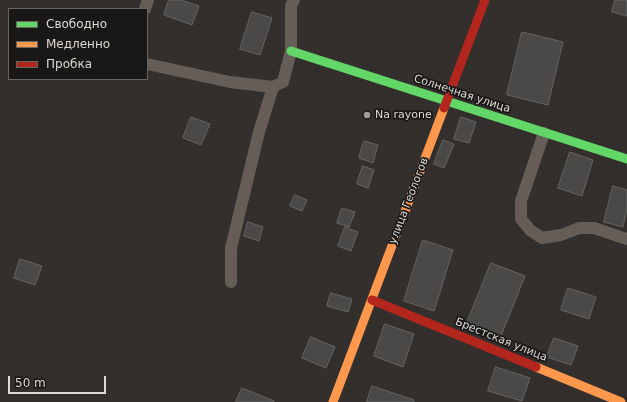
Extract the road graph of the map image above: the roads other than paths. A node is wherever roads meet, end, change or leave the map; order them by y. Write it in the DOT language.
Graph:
graph roads {
  1 [pos="294,0"];
  2 [pos="485,0"];
  3 [pos="291,51"];
  4 [pos="148,64"];
  5 [pos="273,87"];
  6 [pos="446,102"];
  7 [pos="544,133"];
  8 [pos="627,159"];
  9 [pos="627,239"];
  10 [pos="231,282"];
  11 [pos="372,300"];
  12 [pos="333,402"];
  13 [pos="621,402"];
  1 -- 3 [label="street"];
  2 -- 6 [label="street, улица Геологов"];
  3 -- 5 [label="street"];
  3 -- 6 [label="street, Солнечная улица"];
  4 -- 5 [label="street"];
  5 -- 10 [label="street"];
  6 -- 7 [label="street, Солнечная улица"];
  6 -- 11 [label="street, улица Геологов"];
  7 -- 8 [label="street, Солнечная улица"];
  7 -- 9 [label="street"];
  11 -- 12 [label="street, улица Геологов"];
  11 -- 13 [label="street, Брестская улица"];
}
